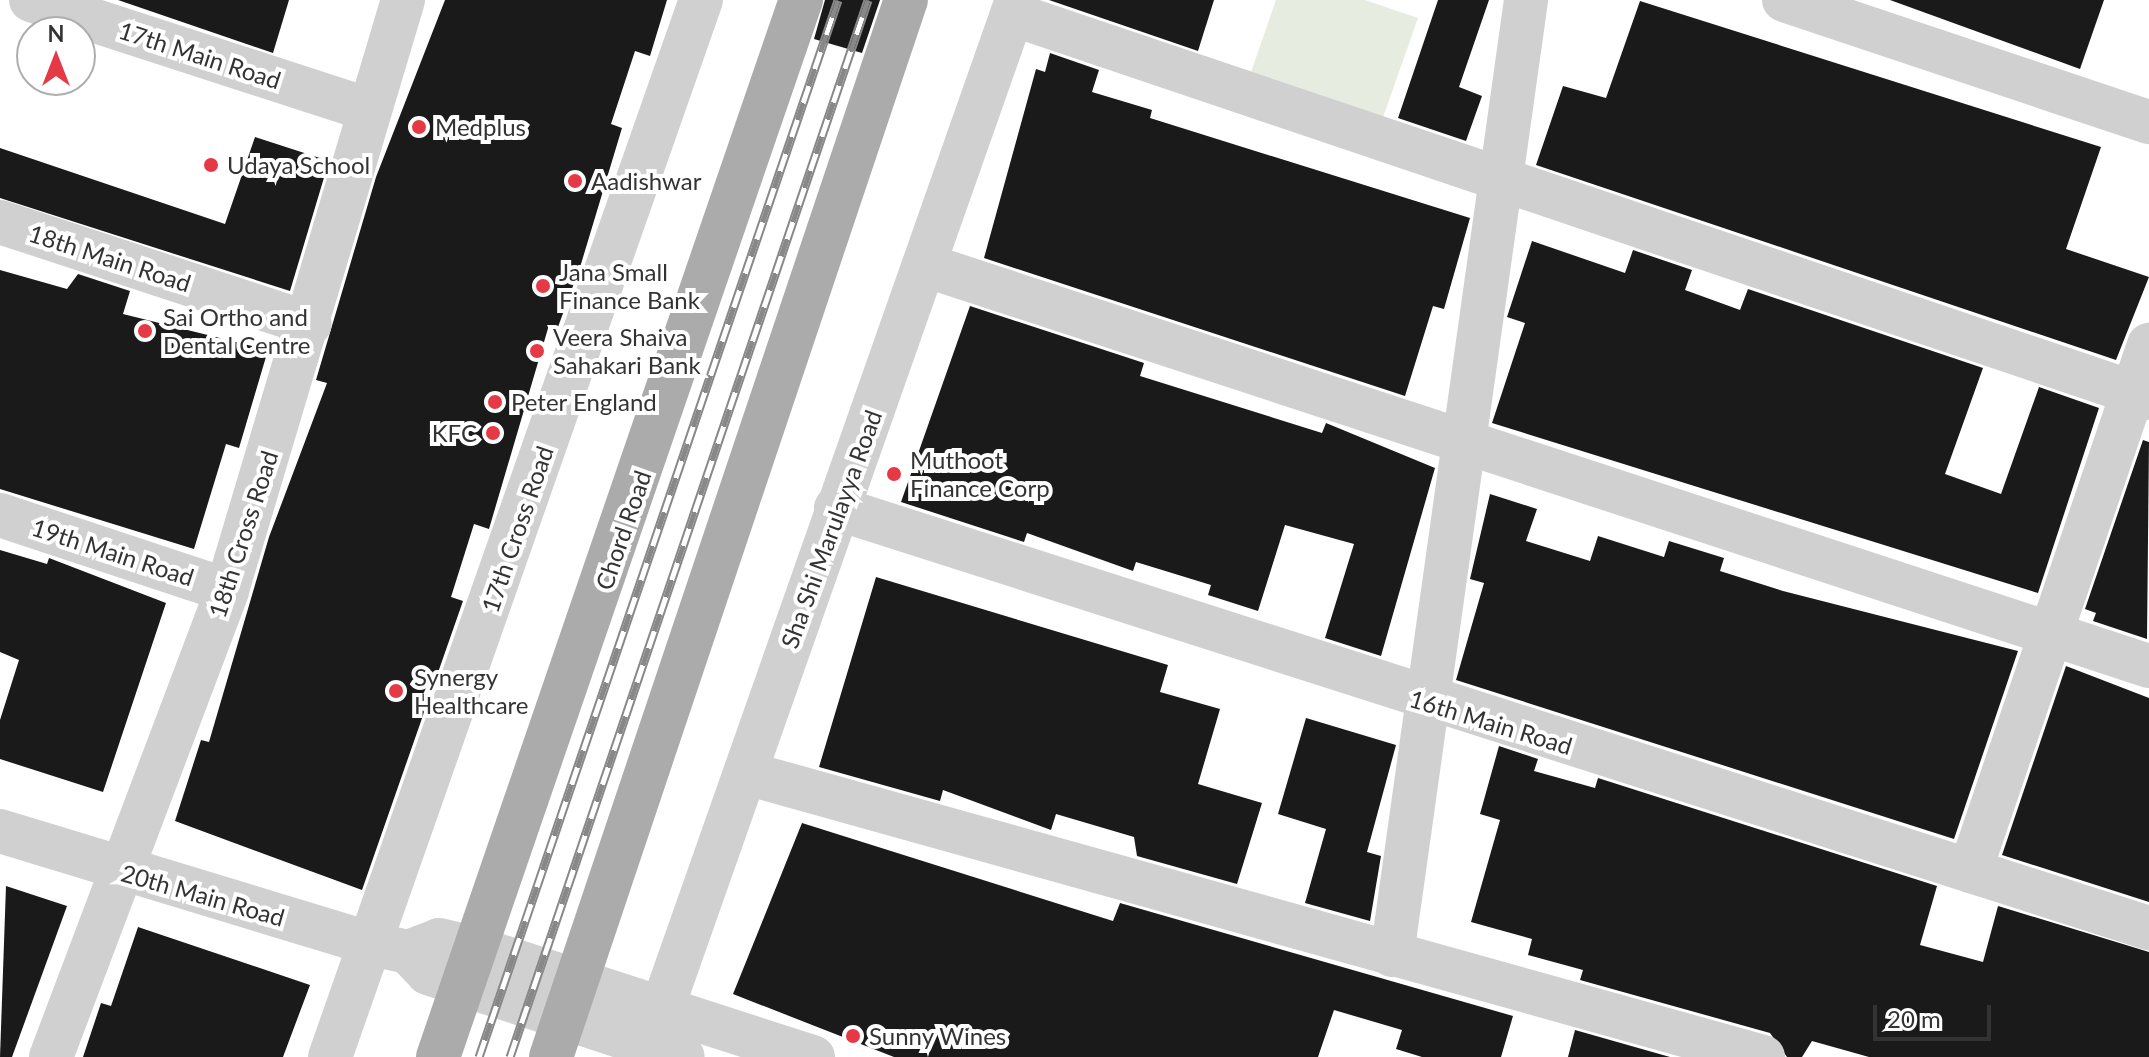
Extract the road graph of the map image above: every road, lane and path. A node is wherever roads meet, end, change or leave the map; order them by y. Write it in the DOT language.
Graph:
graph roads {
  1 [pos="31,0"];
  2 [pos="403,0"];
  3 [pos="701,0"];
  4 [pos="801,0"];
  5 [pos="906,0"];
  6 [pos="1526,0"];
  7 [pos="1784,0"];
  8 [pos="1014,7"];
  9 [pos="369,110"];
  10 [pos="2149,122"];
  11 [pos="1502,175"];
  12 [pos="0,222"];
  13 [pos="928,266"];
  14 [pos="310,324"];
  15 [pos="2149,345"];
  16 [pos="2141,395"];
  17 [pos="1464,445"];
  18 [pos="836,508"];
  19 [pos="0,515"];
  20 [pos="227,590"];
  21 [pos="2049,634"];
  22 [pos="2149,666"];
  23 [pos="1427,703"];
  24 [pos="746,773"];
  25 [pos="0,831"];
  26 [pos="1970,871"];
  27 [pos="125,873"];
  28 [pos="2149,928"];
  29 [pos="390,948"];
  30 [pos="1392,955"];
  31 [pos="474,967"];
  32 [pos="566,1019"];
  33 [pos="660,1042"];
  34 [pos="51,1057"];
  35 [pos="330,1057"];
  36 [pos="438,1057"];
  37 [pos="813,1057"];
  38 [pos="1763,1057"];
  1 -- 9 [label="street, 17th Main Road"];
  2 -- 9 [label="street, 18th Cross Road"];
  3 -- 29 [label="street, 17th Cross Road"];
  4 -- 31 [label="main road, Chord Road"];
  5 -- 32 [label="main road"];
  6 -- 11 [label="street"];
  7 -- 10 [label="street"];
  8 -- 11 [label="street"];
  8 -- 13 [label="street, Sha Shi Marulayya Road"];
  9 -- 14 [label="street, 18th Cross Road"];
  11 -- 16 [label="street"];
  11 -- 17 [label="street"];
  12 -- 14 [label="street, 18th Main Road"];
  13 -- 17 [label="street"];
  13 -- 18 [label="street, Sha Shi Marulayya Road"];
  14 -- 20 [label="street, 18th Cross Road"];
  15 -- 16 [label="street"];
  16 -- 21 [label="street"];
  17 -- 21 [label="street"];
  17 -- 23 [label="street"];
  18 -- 23 [label="street, 16th Main Road"];
  18 -- 24 [label="street, Sha Shi Marulayya Road"];
  19 -- 20 [label="street, 19th Main Road"];
  20 -- 27 [label="street, 18th Cross Road"];
  21 -- 22 [label="street"];
  21 -- 26 [label="street"];
  23 -- 26 [label="street, 16th Main Road"];
  23 -- 30 [label="street"];
  24 -- 30 [label="street"];
  24 -- 33 [label="street, Sha Shi Marulayya Road"];
  25 -- 27 [label="street, 20th Main Road"];
  26 -- 28 [label="street, 16th Main Road"];
  27 -- 29 [label="street, 20th Main Road"];
  27 -- 34 [label="street, 18th Cross Road"];
  29 -- 31 [label="street, 20th Main Road"];
  29 -- 35 [label="street, 17th Cross Road"];
  30 -- 38 [label="street"];
  31 -- 32 [label="street, 20th Main Road"];
  31 -- 36 [label="main road, Chord Road"];
  32 -- 33 [label="street, 20th Main Road"];
  33 -- 37 [label="street, 20th Main Road"];
}
